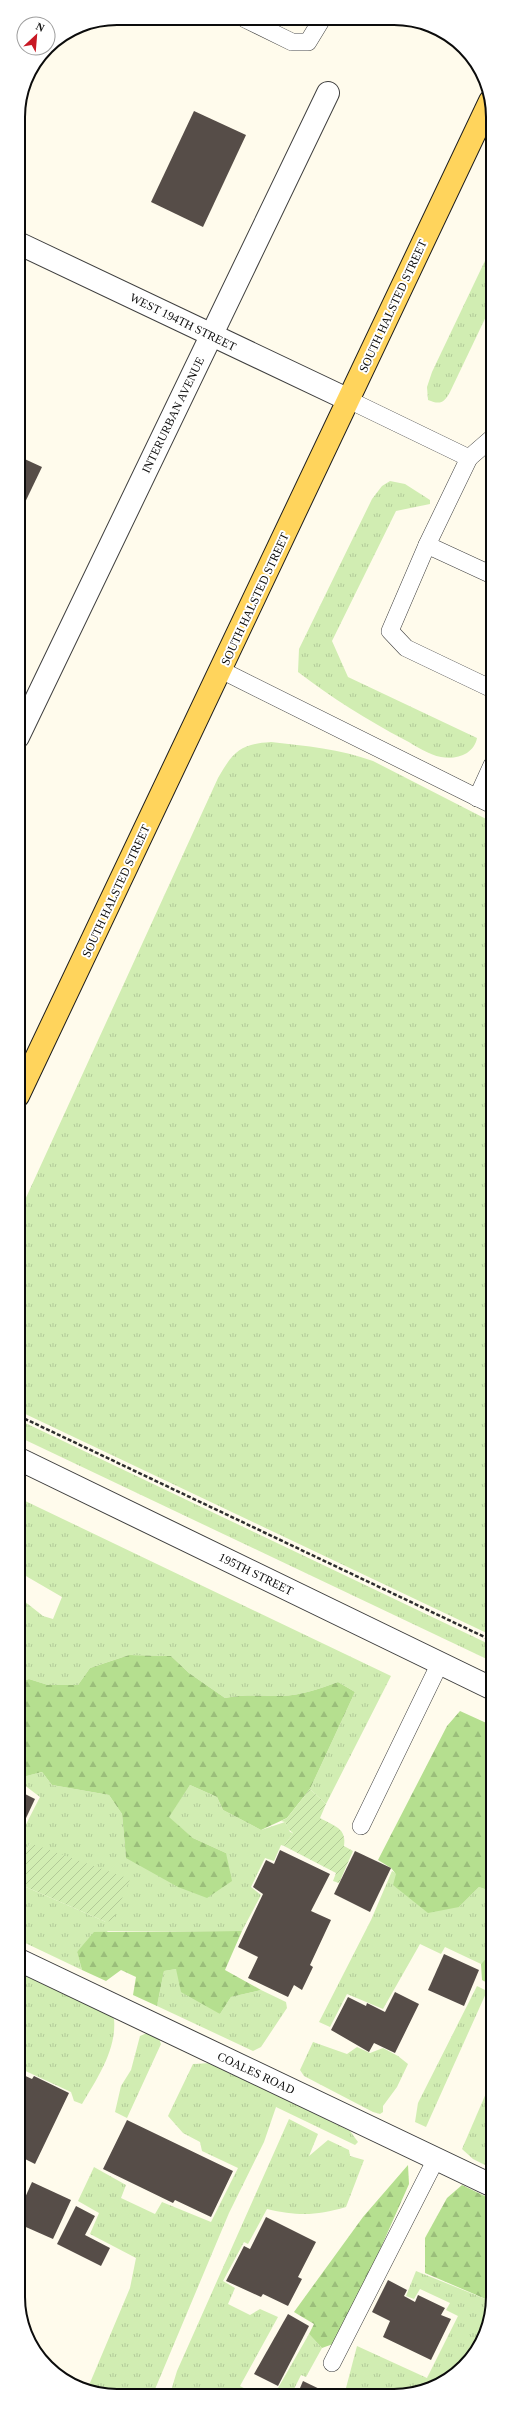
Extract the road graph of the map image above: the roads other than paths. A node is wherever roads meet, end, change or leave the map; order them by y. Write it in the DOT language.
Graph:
graph roads {
  1 [pos="257,25"];
  2 [pos="318,25"];
  3 [pos="328,93"];
  4 [pos="485,111"];
  5 [pos="25,246"];
  6 [pos="211,336"];
  7 [pos="349,400"];
  8 [pos="486,443"];
  9 [pos="469,458"];
  10 [pos="428,545"];
  11 [pos="486,572"];
  12 [pos="221,670"];
  13 [pos="486,686"];
  14 [pos="25,722"];
  15 [pos="486,778"];
  16 [pos="477,798"];
  17 [pos="486,802"];
  18 [pos="25,1081"];
  19 [pos="25,1462"];
  20 [pos="440,1663"];
  21 [pos="486,1686"];
  22 [pos="360,1826"];
  23 [pos="25,1963"];
  24 [pos="436,2159"];
  25 [pos="486,2183"];
  26 [pos="332,2363"];
  1 -- 2 [label="lane"];
  3 -- 6 [label="street, INTERURBAN AVENUE"];
  4 -- 7 [label="main road, SOUTH HALSTED STREET"];
  5 -- 6 [label="street, WEST 194TH STREET"];
  6 -- 7 [label="street, WEST 194TH STREET"];
  6 -- 14 [label="street, INTERURBAN AVENUE"];
  7 -- 9 [label="lane"];
  7 -- 12 [label="main road, SOUTH HALSTED STREET"];
  8 -- 9 [label="lane"];
  9 -- 10 [label="lane"];
  10 -- 11 [label="lane"];
  10 -- 13 [label="lane"];
  12 -- 16 [label="lane"];
  12 -- 18 [label="main road, SOUTH HALSTED STREET"];
  15 -- 16 [label="lane"];
  16 -- 17 [label="lane"];
  19 -- 20 [label="street, 195TH STREET"];
  20 -- 21 [label="street, 195TH STREET"];
  20 -- 22 [label="lane"];
  23 -- 24 [label="street, COALES ROAD"];
  24 -- 25 [label="street, COALES ROAD"];
  24 -- 26 [label="lane"];
}
